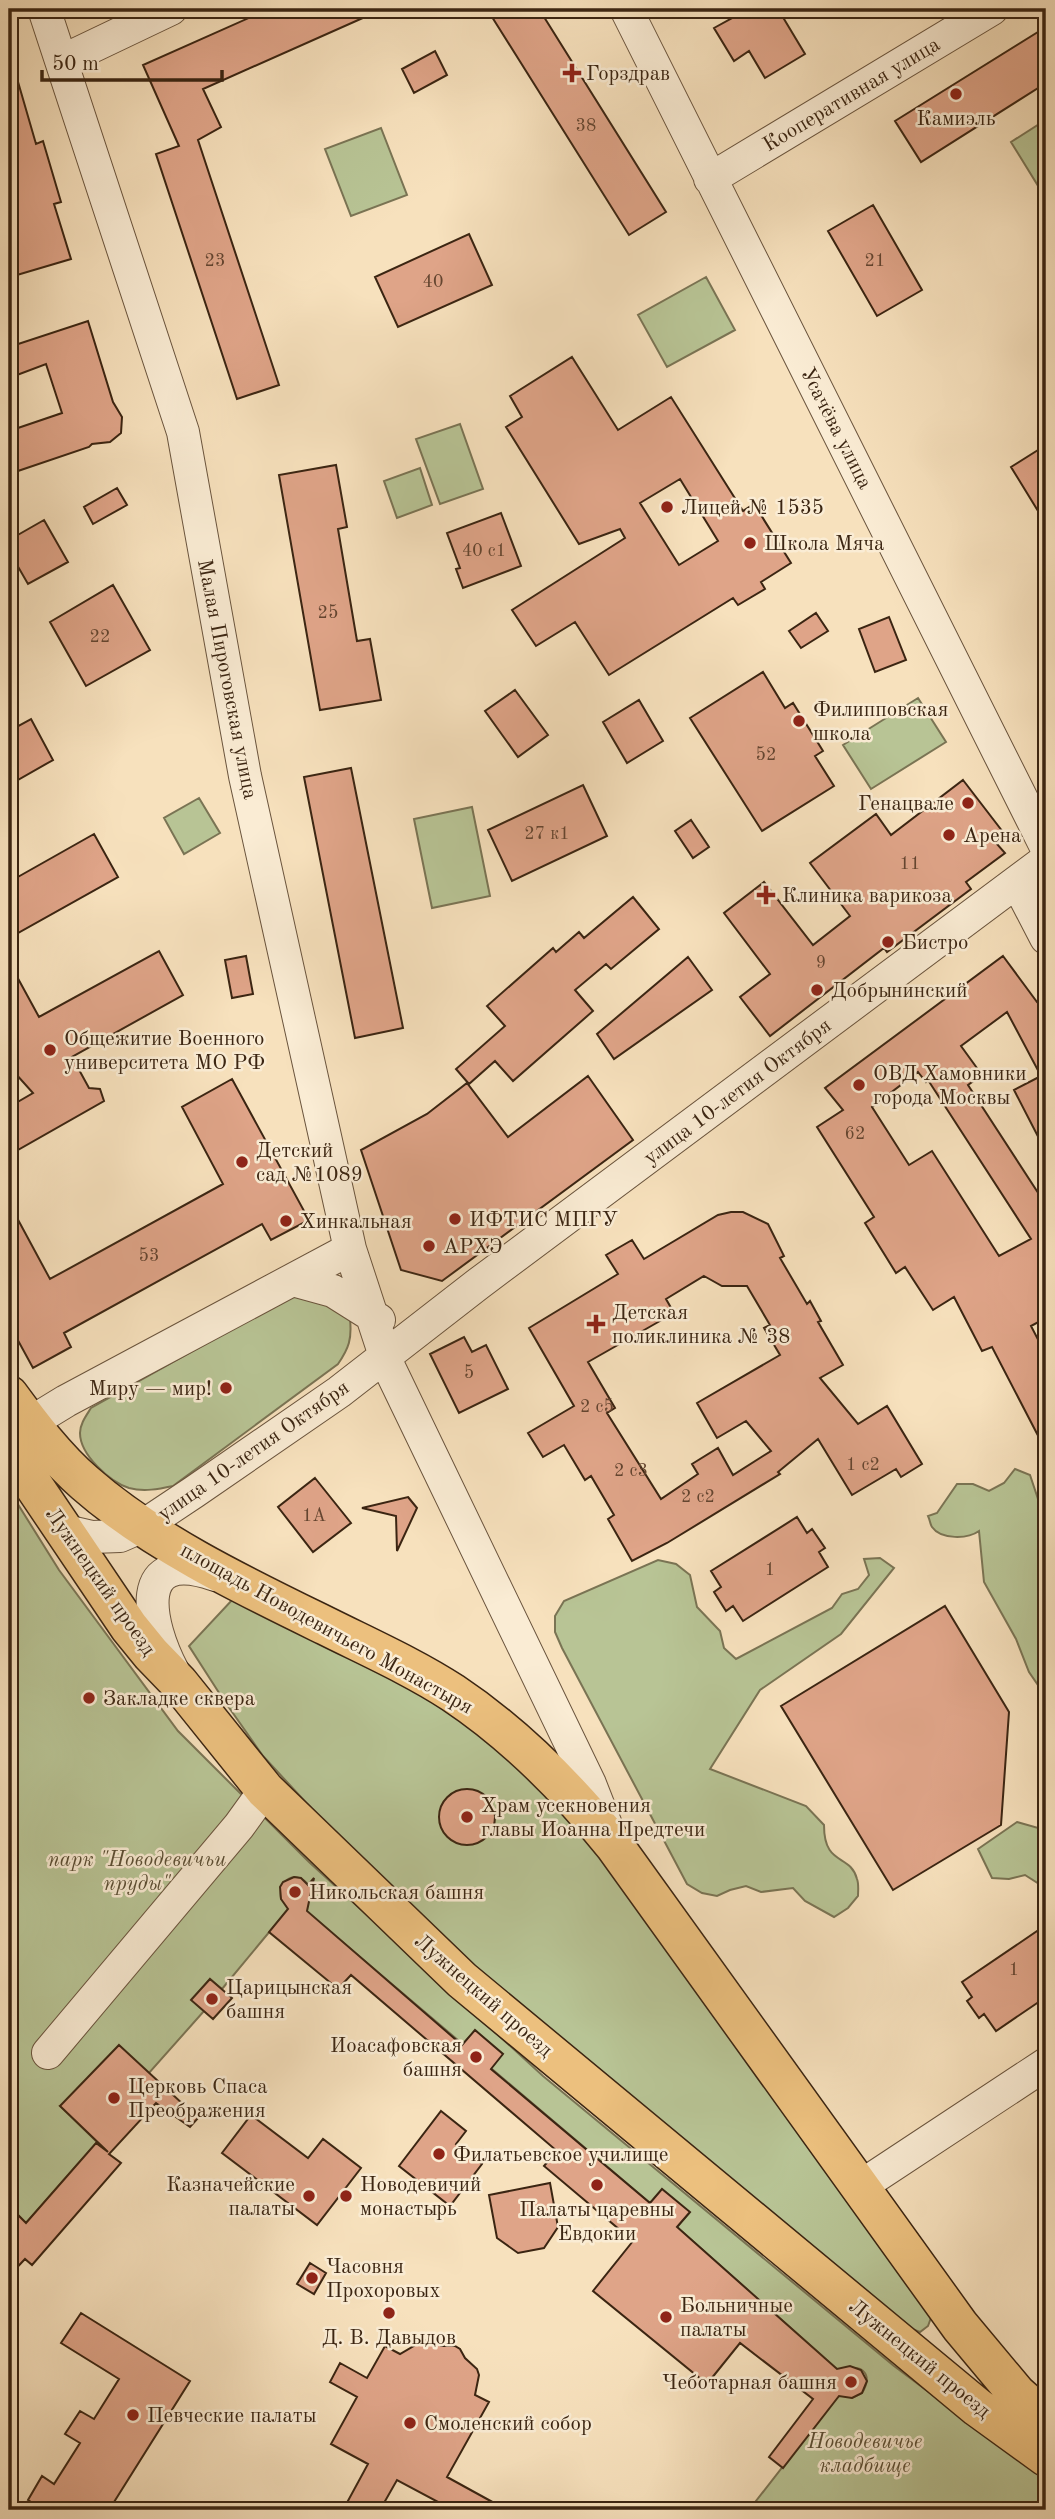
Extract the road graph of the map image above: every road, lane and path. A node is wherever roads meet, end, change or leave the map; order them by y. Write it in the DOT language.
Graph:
graph roads {
  1 [pos="44,9"];
  2 [pos="171,9"];
  3 [pos="626,9"];
  4 [pos="992,9"];
  5 [pos="62,61"];
  6 [pos="710,179"];
  7 [pos="1046,847"];
  8 [pos="1046,860"];
  9 [pos="1017,882"];
  10 [pos="1046,938"];
  11 [pos="350,1249"];
  12 [pos="293,1280"];
  13 [pos="371,1317"];
  14 [pos="428,1323"];
  15 [pos="384,1358"];
  16 [pos="15,1431"];
  17 [pos="143,1526"];
  18 [pos="62,1530"];
  19 [pos="239,1583"];
  20 [pos="179,1683"];
  21 [pos="265,1790"];
  22 [pos="614,1846"];
  23 [pos="48,2053"];
  24 [pos="1046,2064"];
  25 [pos="861,2186"];
  26 [pos="960,2326"];
  27 [pos="926,2364"];
  28 [pos="1046,2420"];
  29 [pos="1046,2457"];
  1 -- 5 [label="street, Малая Пироговская улица"];
  2 -- 5 [label="street"];
  3 -- 6 [label="street, Усачёва улица"];
  4 -- 6 [label="street, Кооперативная улица"];
  5 -- 11 [label="street, Малая Пироговская улица"];
  6 -- 7 [label="street, Усачёва улица"];
  8 -- 9 [label="street, улица 10-летия Октября"];
  9 -- 10 [label="street"];
  9 -- 14 [label="street, улица 10-летия Октября"];
  11 -- 12 [label="street"];
  11 -- 13 [label="street, Малая Пироговская улица"];
  12 -- 13 [label="street"];
  12 -- 16 [label="street"];
  13 -- 14 [label="street"];
  13 -- 15 [label="street, Малая Пироговская улица"];
  14 -- 15 [label="street, улица 10-летия Октября"];
  15 -- 17 [label="street, улица 10-летия Октября"];
  15 -- 22 [label="street, Лужнецкий проезд"];
  16 -- 17 [label="main road, площадь Новодевичьего Монастыря"];
  16 -- 18 [label="main road, Лужнецкий проезд"];
  17 -- 18 [label="street, улица 10-летия Октября"];
  17 -- 19 [label="main road, площадь Новодевичьего Монастыря"];
  18 -- 20 [label="main road, Лужнецкий проезд"];
  19 -- 20 [label="street"];
  19 -- 22 [label="main road, площадь Новодевичьего Монастыря"];
  20 -- 21 [label="main road, Лужнецкий проезд"];
  21 -- 23 [label="street"];
  21 -- 27 [label="main road, Лужнецкий проезд"];
  22 -- 25 [label="main road, Лужнецкий проезд"];
  24 -- 25 [label="street"];
  25 -- 26 [label="main road, Лужнецкий проезд"];
  26 -- 27 [label="street"];
  26 -- 28 [label="main road, Лужнецкий проезд"];
  27 -- 29 [label="main road, Лужнецкий проезд"];
}
